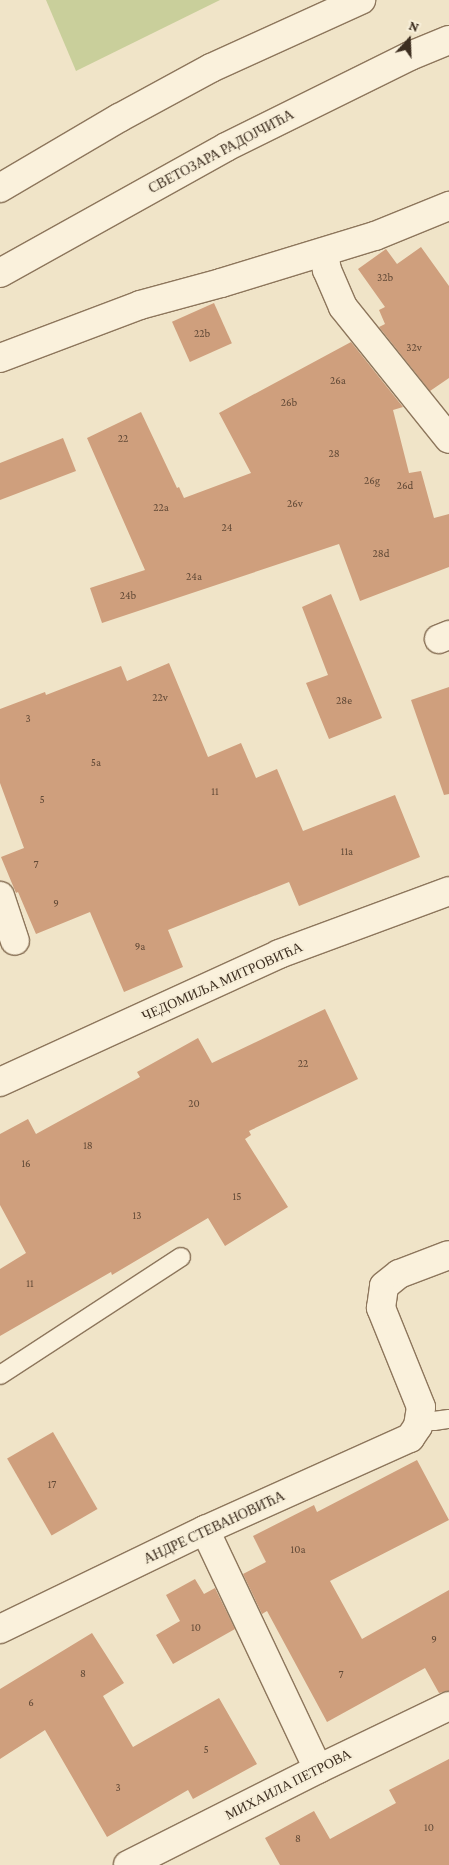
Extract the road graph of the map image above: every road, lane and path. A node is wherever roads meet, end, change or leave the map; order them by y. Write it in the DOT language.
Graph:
graph roads {
  1 [pos="360,0"];
  2 [pos="449,40"];
  3 [pos="0,188"];
  4 [pos="449,206"];
  5 [pos="324,252"];
  6 [pos="0,274"];
  7 [pos="0,358"];
  8 [pos="449,439"];
  9 [pos="449,891"];
  10 [pos="0,896"];
  11 [pos="15,940"];
  12 [pos="0,1082"];
  13 [pos="449,1255"];
  14 [pos="181,1256"];
  15 [pos="0,1375"];
  16 [pos="419,1419"];
  17 [pos="449,1419"];
  18 [pos="205,1530"];
  19 [pos="0,1629"];
  20 [pos="449,1706"];
  21 [pos="318,1769"];
  22 [pos="128,1865"];
  1 -- 3 [label="street"];
  2 -- 6 [label="street, СВЕТОЗАРА РАДОЈЧИЋА"];
  4 -- 5 [label="street"];
  5 -- 7 [label="street"];
  5 -- 8 [label="street"];
  9 -- 12 [label="street, ЧЕДОМИЉА МИТРОВИЋА"];
  10 -- 11 [label="street"];
  13 -- 16 [label="street"];
  14 -- 15 [label="lane"];
  16 -- 17 [label="lane"];
  16 -- 18 [label="street, АНДРЕ СТЕВАНОВИЋА"];
  18 -- 19 [label="street, АНДРЕ СТЕВАНОВИЋА"];
  18 -- 21 [label="street"];
  20 -- 21 [label="street, МИХАИЛА ПЕТРОВА"];
  21 -- 22 [label="street, МИХАИЛА ПЕТРОВА"];
}
